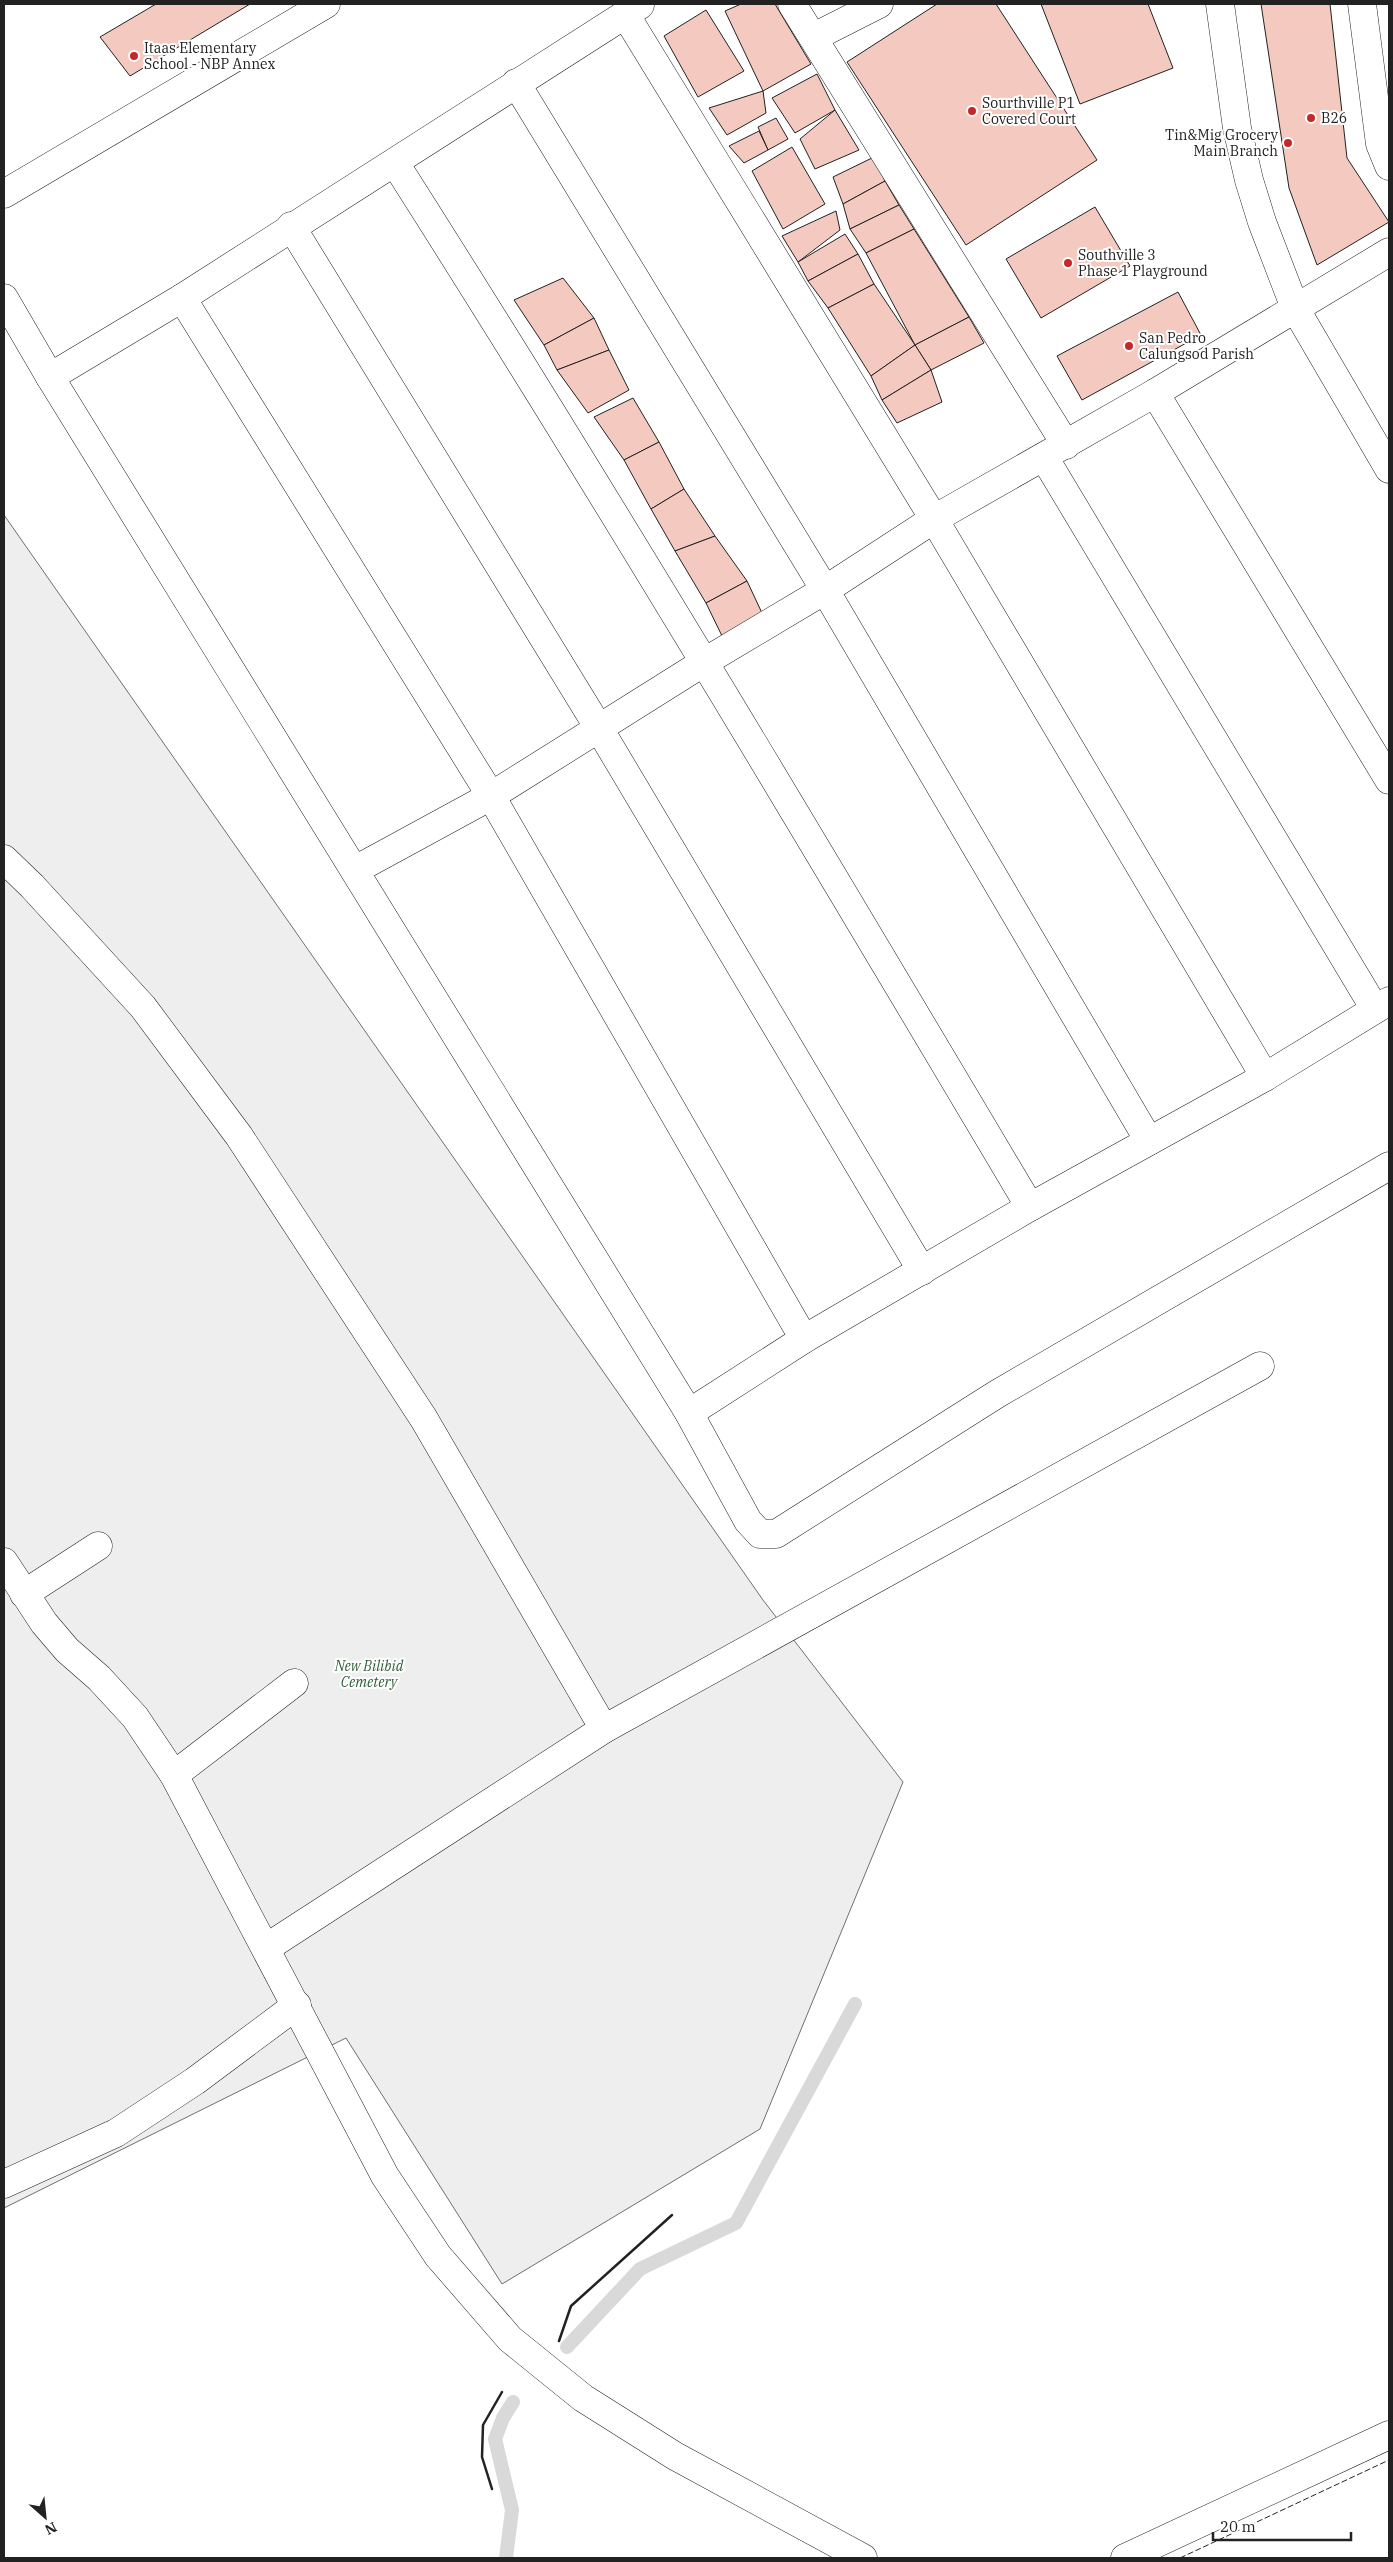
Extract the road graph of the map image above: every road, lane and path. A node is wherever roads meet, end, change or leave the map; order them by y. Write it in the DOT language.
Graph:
graph roads {
  1 [pos="326,4"];
  2 [pos="792,4"];
  3 [pos="879,4"];
  4 [pos="1220,4"];
  5 [pos="1362,4"];
  6 [pos="633,9"];
  7 [pos="814,37"];
  8 [pos="516,83"];
  9 [pos="395,163"];
  10 [pos="1389,166"];
  11 [pos="4,194"];
  12 [pos="291,226"];
  13 [pos="1389,252"];
  14 [pos="4,298"];
  15 [pos="182,298"];
  16 [pos="1295,308"];
  17 [pos="50,377"];
  18 [pos="1155,393"];
  19 [pos="1055,451"];
  20 [pos="1389,469"];
  21 [pos="934,519"];
  22 [pos="825,590"];
  23 [pos="706,662"];
  24 [pos="600,730"];
  25 [pos="1389,780"];
  26 [pos="491,796"];
  27 [pos="4,859"];
  28 [pos="355,870"];
  29 [pos="1382,1005"];
  30 [pos="1265,1077"];
  31 [pos="1150,1141"];
  32 [pos="1389,1166"];
  33 [pos="1030,1207"];
  34 [pos="922,1271"];
  35 [pos="804,1339"];
  36 [pos="1260,1366"];
  37 [pos="689,1413"];
  38 [pos="98,1546"];
  39 [pos="4,1562"];
  40 [pos="24,1594"];
  41 [pos="294,1683"];
  42 [pos="604,1729"];
  43 [pos="174,1775"];
  44 [pos="266,1948"];
  45 [pos="297,2005"];
  46 [pos="4,2184"];
  47 [pos="1389,2435"];
  48 [pos="863,2558"];
  49 [pos="1125,2558"];
  1 -- 11 [label="street"];
  2 -- 7 [label="street"];
  3 -- 7 [label="street"];
  4 -- 16 [label="street"];
  5 -- 10 [label="street"];
  6 -- 8 [label="street"];
  6 -- 21 [label="street"];
  7 -- 19 [label="street"];
  8 -- 9 [label="street"];
  8 -- 22 [label="street"];
  9 -- 12 [label="street"];
  9 -- 23 [label="street"];
  12 -- 15 [label="street"];
  12 -- 24 [label="street"];
  13 -- 16 [label="street"];
  14 -- 17 [label="street"];
  15 -- 17 [label="street"];
  15 -- 26 [label="street"];
  16 -- 18 [label="street"];
  16 -- 20 [label="street"];
  17 -- 28 [label="street"];
  18 -- 19 [label="street"];
  18 -- 25 [label="street"];
  19 -- 21 [label="street"];
  19 -- 29 [label="street"];
  21 -- 22 [label="street"];
  21 -- 30 [label="street"];
  22 -- 23 [label="street"];
  22 -- 31 [label="street"];
  23 -- 24 [label="street"];
  23 -- 33 [label="street"];
  24 -- 26 [label="street"];
  24 -- 34 [label="street"];
  26 -- 28 [label="street"];
  26 -- 35 [label="street"];
  27 -- 42 [label="street"];
  28 -- 37 [label="street"];
  29 -- 30 [label="street"];
  30 -- 31 [label="street"];
  31 -- 33 [label="street"];
  32 -- 37 [label="street"];
  33 -- 34 [label="street"];
  34 -- 35 [label="street"];
  35 -- 37 [label="street"];
  36 -- 42 [label="street"];
  38 -- 40 [label="street"];
  39 -- 40 [label="street"];
  40 -- 43 [label="street"];
  41 -- 43 [label="street"];
  42 -- 44 [label="street"];
  43 -- 44 [label="street"];
  44 -- 45 [label="street"];
  45 -- 46 [label="street"];
  45 -- 48 [label="street"];
  47 -- 49 [label="street"];
}
